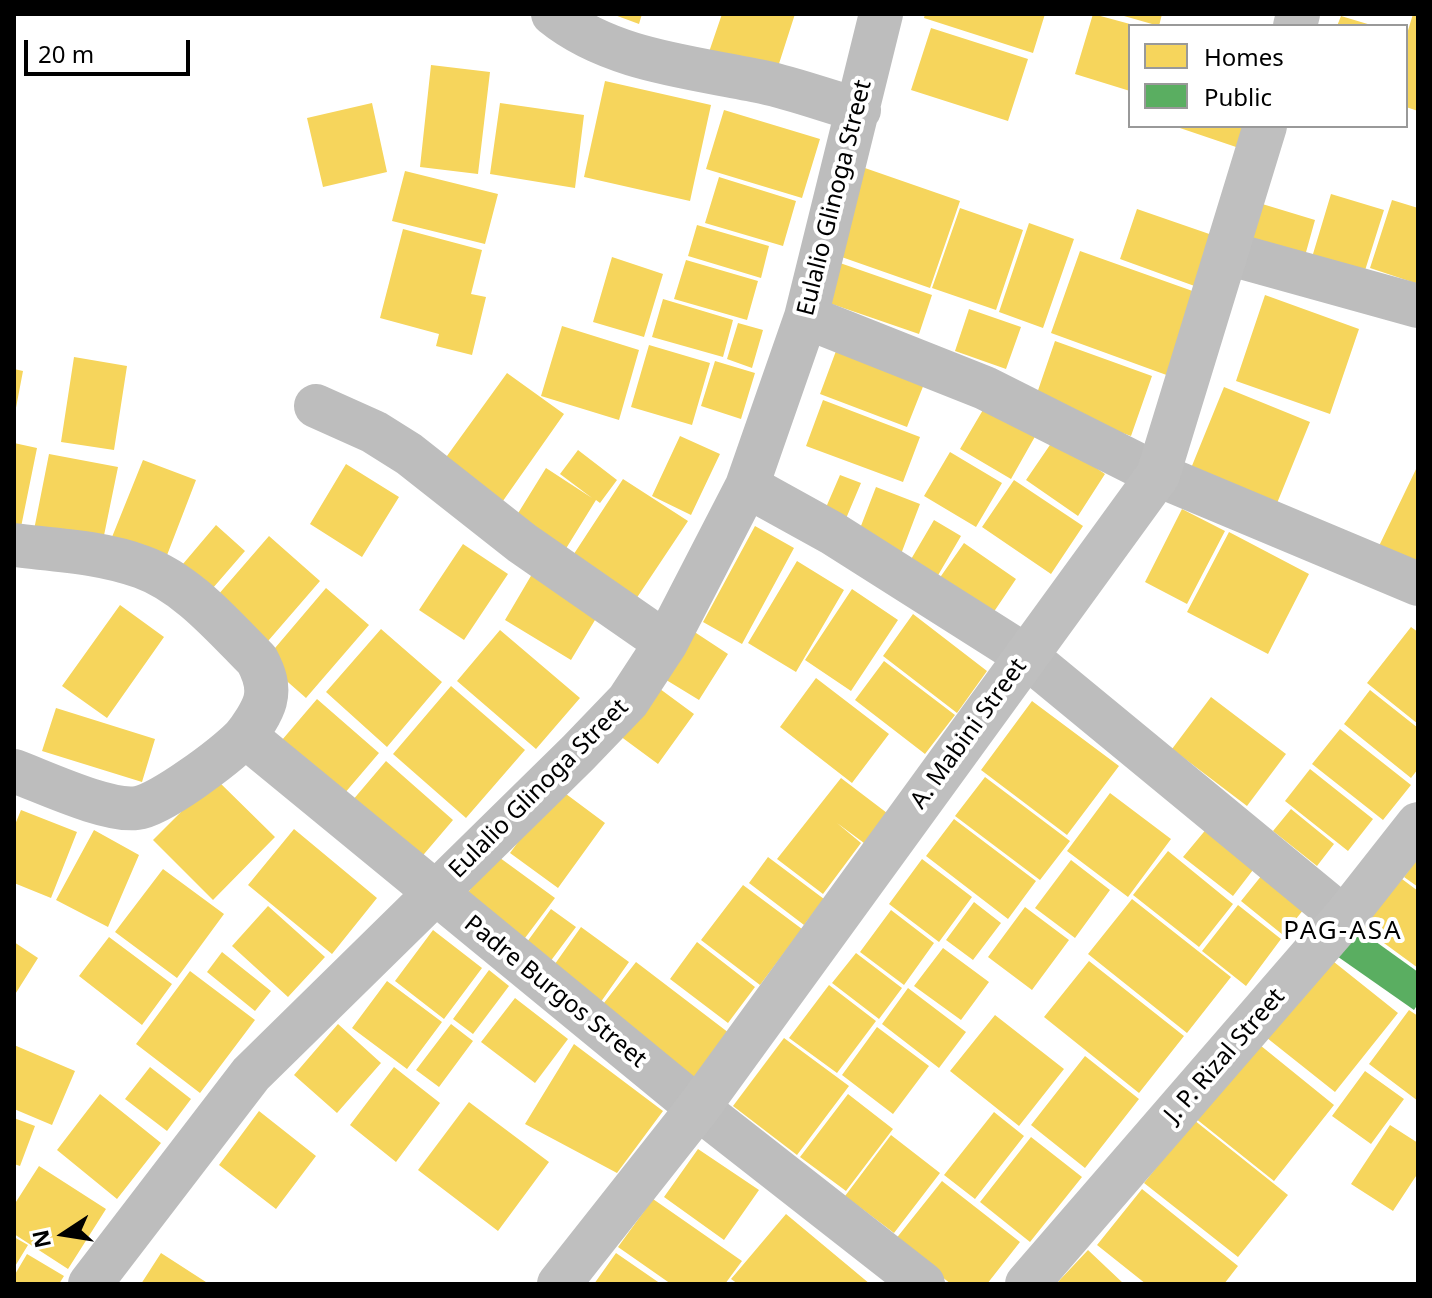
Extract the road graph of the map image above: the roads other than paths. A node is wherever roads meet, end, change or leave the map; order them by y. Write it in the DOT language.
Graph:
graph roads {
  1 [pos="553,14"];
  2 [pos="881,14"];
  3 [pos="859,110"];
  4 [pos="1264,128"];
  5 [pos="1227,253"];
  6 [pos="1418,306"];
  7 [pos="806,317"];
  8 [pos="316,406"];
  9 [pos="1158,475"];
  10 [pos="747,486"];
  11 [pos="14,545"];
  12 [pos="1418,584"];
  13 [pos="666,643"];
  14 [pos="1026,656"];
  15 [pos="245,736"];
  16 [pos="14,771"];
  17 [pos="1418,824"];
  18 [pos="434,894"];
  19 [pos="1344,918"];
  20 [pos="698,1108"];
  21 [pos="90,1284"];
  22 [pos="559,1284"];
  23 [pos="923,1284"];
  24 [pos="1027,1284"];
  1 -- 3 [label="street"];
  2 -- 3 [label="street, Eulalio Glinoga Street"];
  3 -- 7 [label="street, Eulalio Glinoga Street"];
  4 -- 5 [label="street, A. Mabini Street"];
  5 -- 6 [label="street"];
  5 -- 9 [label="street, A. Mabini Street"];
  7 -- 9 [label="street"];
  7 -- 10 [label="street, Eulalio Glinoga Street"];
  8 -- 13 [label="street"];
  9 -- 12 [label="street"];
  9 -- 14 [label="street, A. Mabini Street"];
  10 -- 13 [label="street, Eulalio Glinoga Street"];
  10 -- 14 [label="street"];
  11 -- 15 [label="street"];
  13 -- 18 [label="street, Eulalio Glinoga Street"];
  14 -- 19 [label="street"];
  14 -- 20 [label="street, A. Mabini Street"];
  15 -- 16 [label="street"];
  15 -- 18 [label="street, Padre Burgos Street"];
  17 -- 19 [label="street, J. P. Rizal Street"];
  18 -- 20 [label="street, Padre Burgos Street"];
  18 -- 21 [label="street, Eulalio Glinoga Street"];
  19 -- 24 [label="street, J. P. Rizal Street"];
  20 -- 22 [label="street, A. Mabini Street"];
  20 -- 23 [label="street, Padre Burgos Street"];
}
